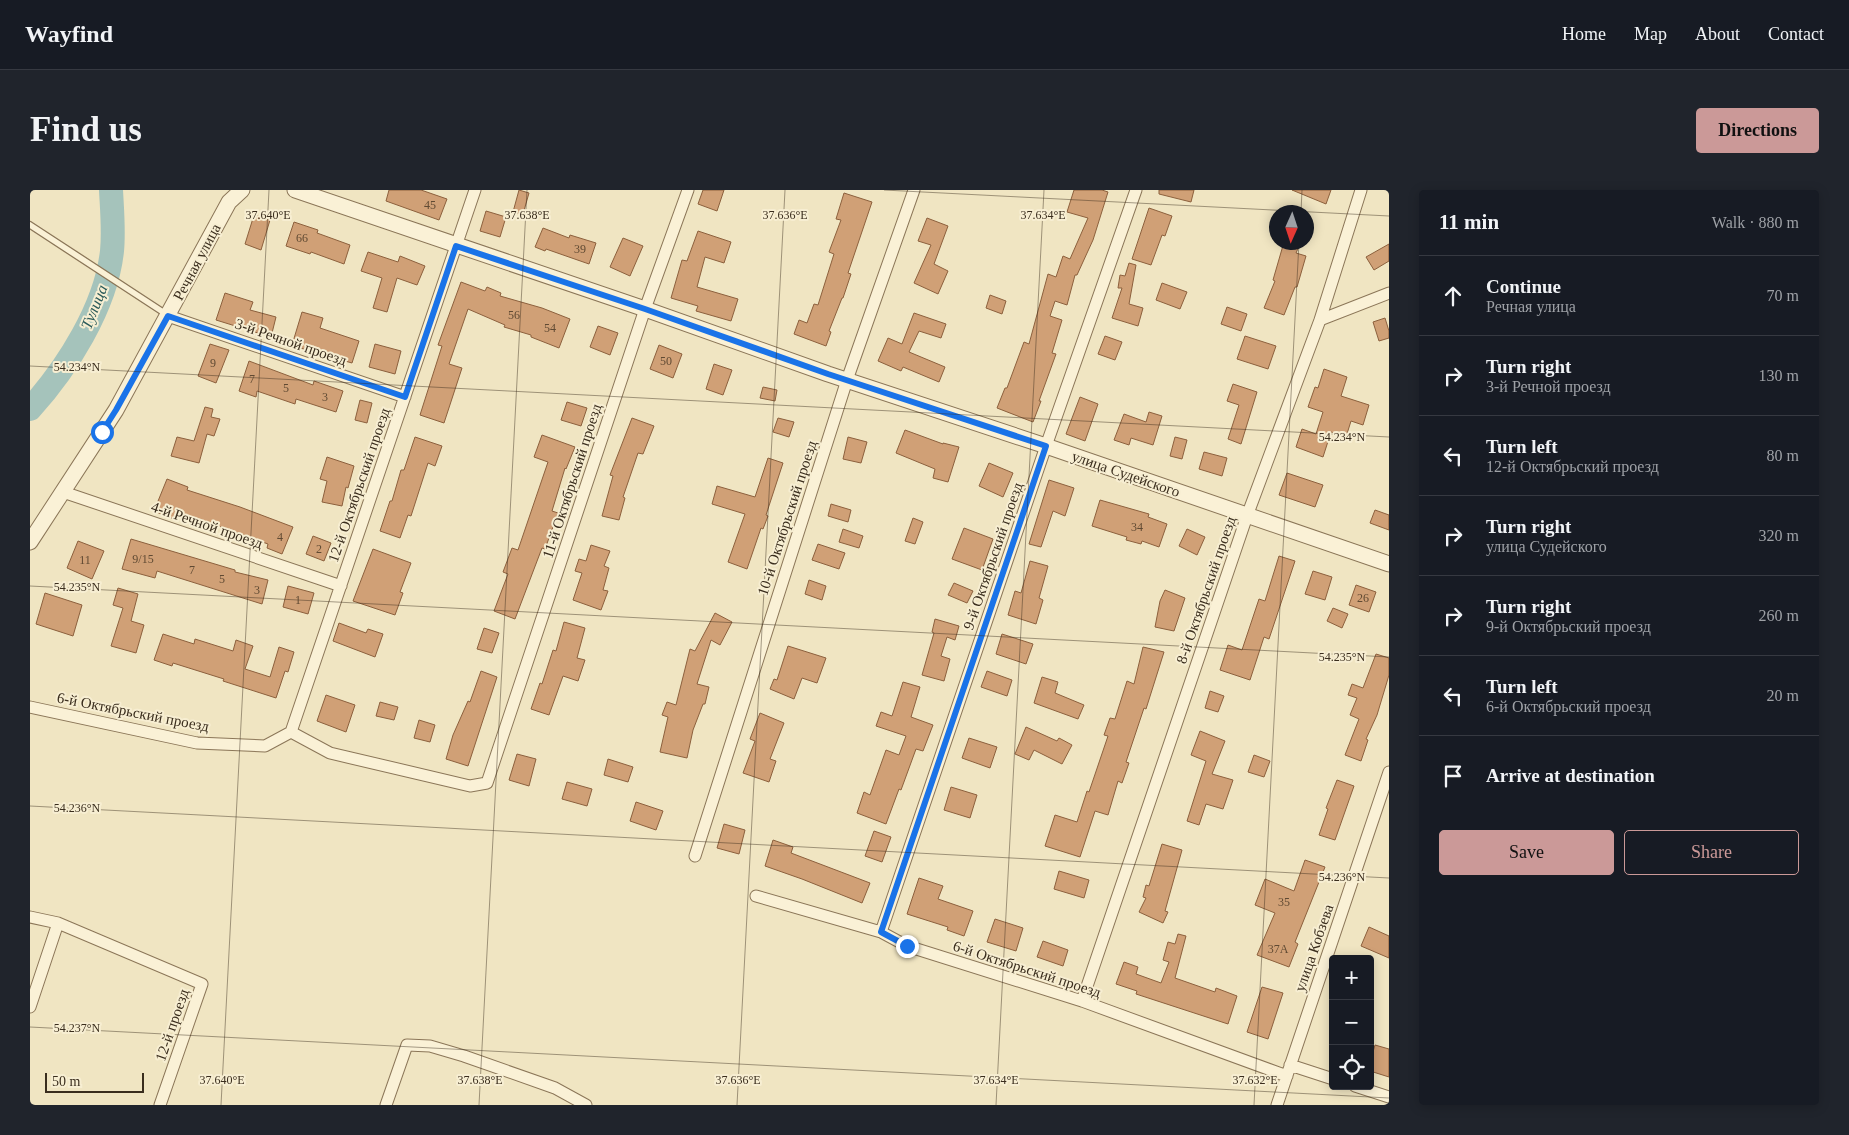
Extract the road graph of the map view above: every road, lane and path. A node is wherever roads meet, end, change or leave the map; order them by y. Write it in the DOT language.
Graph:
graph roads {
  1 [pos="242,190"];
  2 [pos="295,190"];
  3 [pos="475,190"];
  4 [pos="688,190"];
  5 [pos="914,190"];
  6 [pos="1136,190"];
  7 [pos="1361,190"];
  8 [pos="30,225"];
  9 [pos="456,246"];
  10 [pos="1389,293"];
  11 [pos="645,309"];
  12 [pos="168,316"];
  13 [pos="1320,320"];
  14 [pos="847,380"];
  15 [pos="405,397"];
  16 [pos="1046,446"];
  17 [pos="63,492"];
  18 [pos="1247,516"];
  19 [pos="30,542"];
  20 [pos="1389,564"];
  21 [pos="341,586"];
  22 [pos="30,707"];
  23 [pos="290,732"];
  24 [pos="1389,772"];
  25 [pos="695,856"];
  26 [pos="756,896"];
  27 [pos="30,917"];
  28 [pos="58,923"];
  29 [pos="881,932"];
  30 [pos="1082,1001"];
  31 [pos="30,1007"];
  32 [pos="1288,1070"];
  33 [pos="1329,1078"];
  34 [pos="1367,1090"];
  35 [pos="1389,1097"];
  36 [pos="160,1105"];
  37 [pos="386,1105"];
  38 [pos="586,1105"];
  39 [pos="1277,1105"];
  1 -- 12 [label="street, Речная улица"];
  2 -- 9 [label="street, улица Судейского"];
  3 -- 9 [label="street, 12-й Октябрьский проезд"];
  4 -- 11 [label="street, 11-й Октябрьский проезд"];
  5 -- 14 [label="street, 10-й Октябрьский проезд"];
  6 -- 16 [label="street, 9-й Октябрьский проезд"];
  7 -- 13 [label="street, 8-й Октябрьский проезд"];
  8 -- 12 [label="lane"];
  9 -- 11 [label="street, улица Судейского"];
  9 -- 15 [label="street, 12-й Октябрьский проезд"];
  10 -- 13 [label="street"];
  11 -- 14 [label="street, улица Судейского"];
  11 -- 23 [label="street, 11-й Октябрьский проезд"];
  12 -- 15 [label="street, 3-й Речной проезд"];
  12 -- 17 [label="street, Речная улица"];
  13 -- 18 [label="street, 8-й Октябрьский проезд"];
  14 -- 16 [label="street, улица Судейского"];
  14 -- 25 [label="street, 10-й Октябрьский проезд"];
  15 -- 21 [label="street, 12-й Октябрьский проезд"];
  16 -- 18 [label="street, улица Судейского"];
  16 -- 29 [label="street, 9-й Октябрьский проезд"];
  17 -- 19 [label="street, Речная улица"];
  17 -- 21 [label="street, 4-й Речной проезд"];
  18 -- 20 [label="street, улица Судейского"];
  18 -- 30 [label="street, 8-й Октябрьский проезд"];
  21 -- 23 [label="street, 12-й Октябрьский проезд"];
  22 -- 23 [label="street, 6-й Октябрьский проезд"];
  24 -- 32 [label="street, улица Кобзева"];
  26 -- 29 [label="street, 6-й Октябрьский проезд"];
  27 -- 28 [label="street"];
  28 -- 31 [label="street"];
  28 -- 36 [label="street, 12-й проезд"];
  29 -- 30 [label="street, 6-й Октябрьский проезд"];
  30 -- 32 [label="street, 6-й Октябрьский проезд"];
  32 -- 33 [label="street, 6-й Октябрьский проезд"];
  32 -- 39 [label="street, улица Кобзева"];
  34 -- 35 [label="street"];
  37 -- 38 [label="street"];
}
